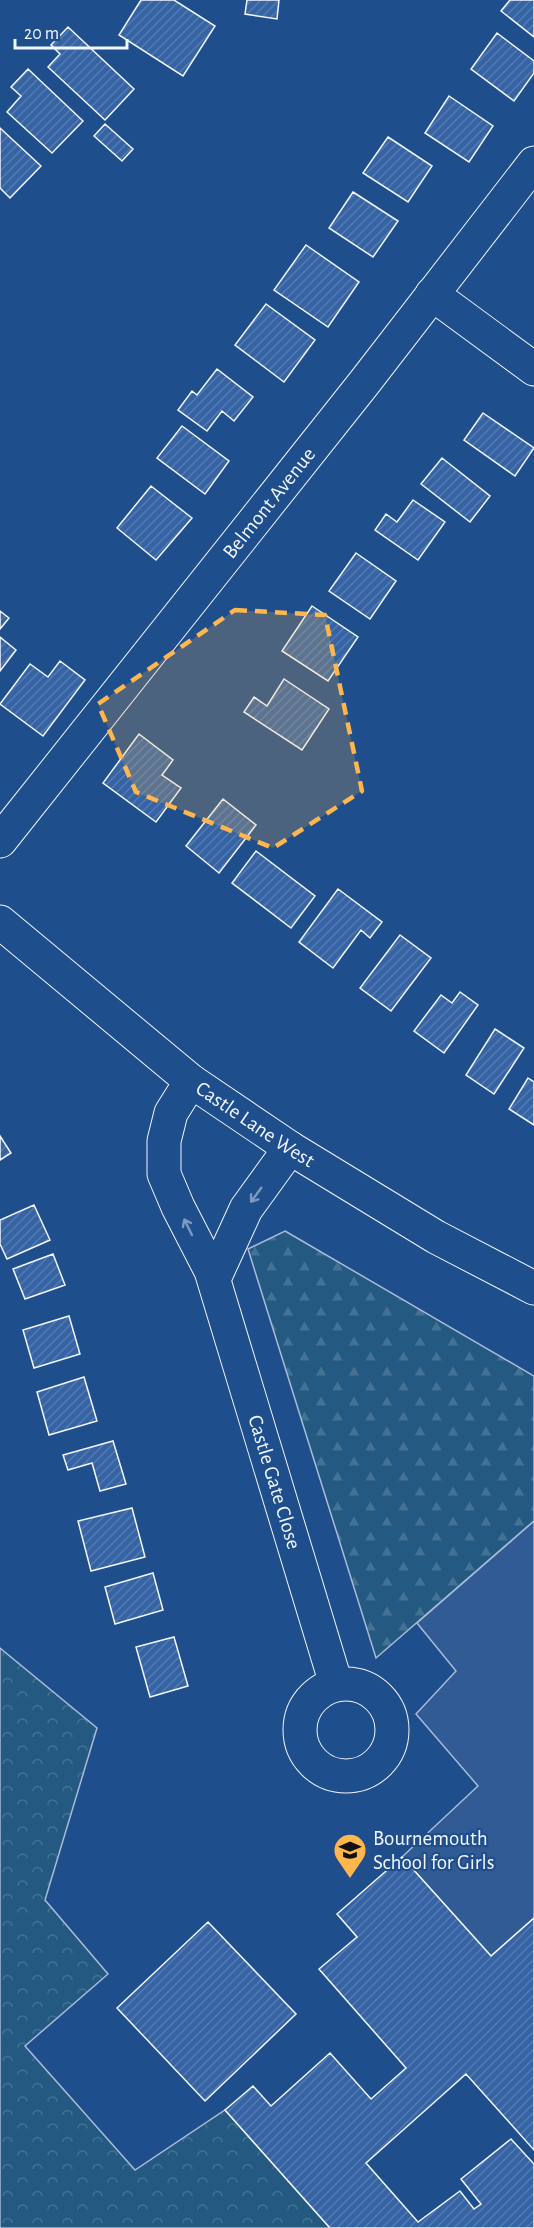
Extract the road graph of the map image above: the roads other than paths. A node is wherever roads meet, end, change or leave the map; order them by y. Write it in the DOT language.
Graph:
graph roads {
  1 [pos="534,163"];
  2 [pos="432,294"];
  3 [pos="534,369"];
  4 [pos="0,841"];
  5 [pos="0,922"];
  6 [pos="191,1081"];
  7 [pos="290,1148"];
  8 [pos="214,1279"];
  9 [pos="534,1288"];
  10 [pos="336,1684"];
  1 -- 2 [label="street, Belmont Avenue"];
  2 -- 3 [label="street"];
  2 -- 4 [label="street, Belmont Avenue"];
  5 -- 6 [label="street, Castle Lane West"];
  6 -- 7 [label="street, Castle Lane West"];
  8 -- 6 [label="street, Castle Gate Close, one-way"];
  7 -- 8 [label="street, one-way"];
  7 -- 9 [label="street, Castle Lane West"];
  8 -- 10 [label="street, Castle Gate Close"];
}
